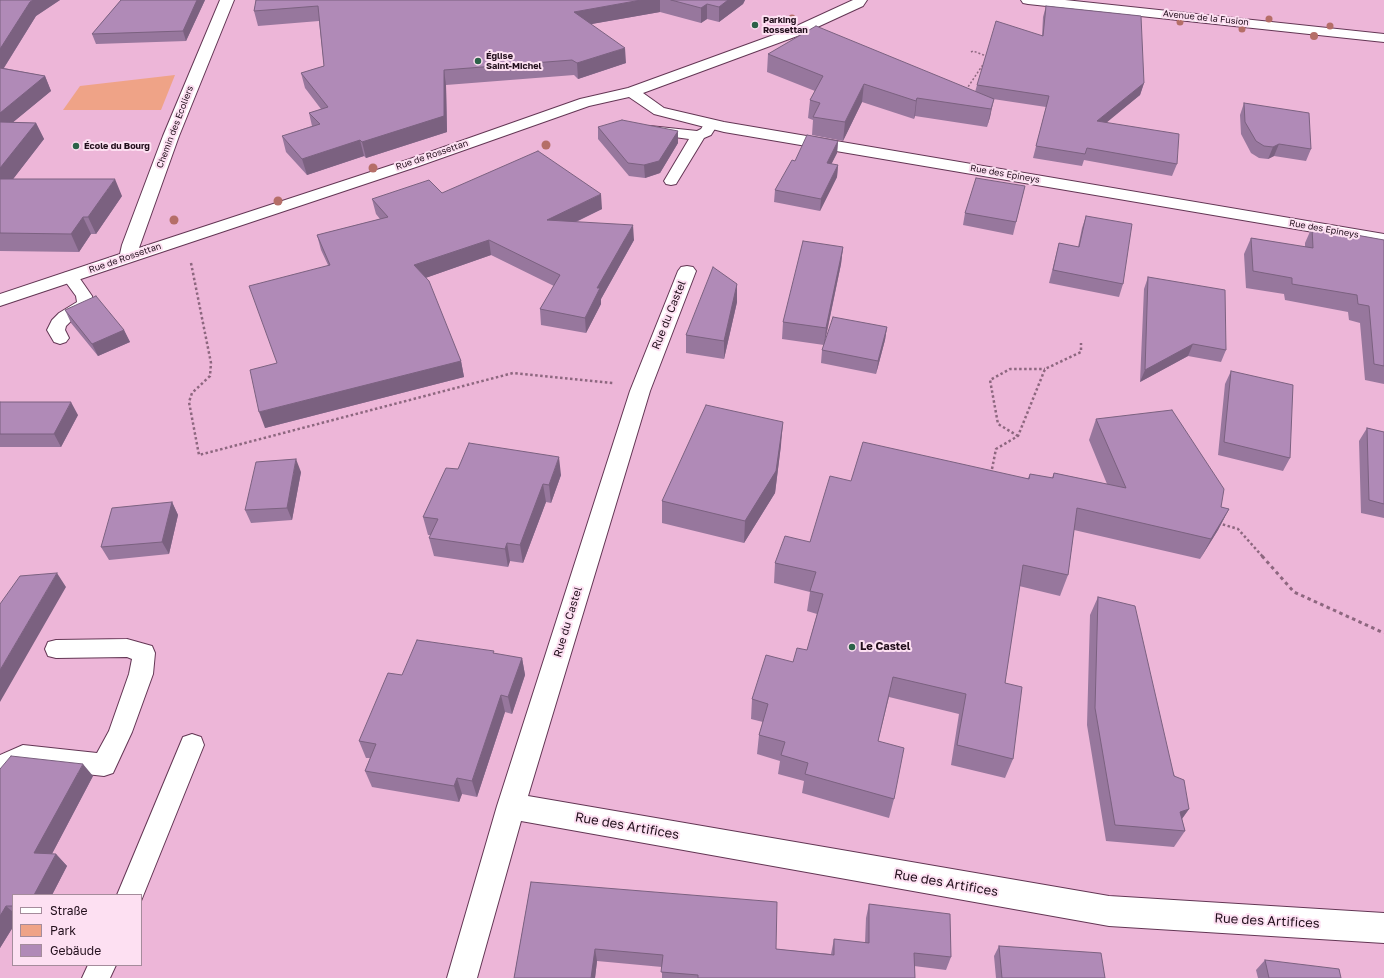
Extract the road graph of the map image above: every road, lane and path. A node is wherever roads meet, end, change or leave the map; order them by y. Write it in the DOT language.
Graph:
graph roads {
  1 [pos="227,0"];
  2 [pos="860,0"];
  3 [pos="1028,0"];
  4 [pos="1384,38"];
  5 [pos="971,52"];
  6 [pos="993,59"];
  7 [pos="989,67"];
  8 [pos="966,91"];
  9 [pos="632,92"];
  10 [pos="711,124"];
  11 [pos="640,129"];
  12 [pos="699,135"];
  13 [pos="671,181"];
  14 [pos="1384,239"];
  15 [pos="129,256"];
  16 [pos="190,260"];
  17 [pos="687,271"];
  18 [pos="70,277"];
  19 [pos="0,300"];
  20 [pos="60,338"];
  21 [pos="1081,343"];
  22 [pos="1045,369"];
  23 [pos="641,386"];
  24 [pos="1018,436"];
  25 [pos="992,469"];
  26 [pos="1216,523"];
  27 [pos="1384,633"];
  28 [pos="56,649"];
  29 [pos="192,745"];
  30 [pos="0,774"];
  31 [pos="511,806"];
  32 [pos="130,894"];
  33 [pos="1384,928"];
  34 [pos="102,966"];
  35 [pos="96,978"];
  36 [pos="462,978"];
  1 -- 15 [label="street, Chemin des Ecoliers"];
  2 -- 9 [label="street, Rue de Rossettan"];
  3 -- 4 [label="street, Avenue de la Fusion"];
  5 -- 6 [label="path"];
  7 -- 8 [label="path"];
  9 -- 10 [label="street, Rue des Epineys"];
  9 -- 15 [label="street, Rue de Rossettan"];
  10 -- 12 [label="lane"];
  10 -- 14 [label="street, Rue des Epineys"];
  11 -- 12 [label="lane"];
  12 -- 13 [label="lane"];
  15 -- 18 [label="street, Rue de Rossettan"];
  16 -- 23 [label="path"];
  17 -- 23 [label="street, Rue du Castel"];
  18 -- 19 [label="street, Rue de Rossettan"];
  18 -- 20 [label="lane"];
  21 -- 22 [label="path"];
  22 -- 24 [label="path"];
  22 -- 24 [label="path"];
  23 -- 31 [label="street, Rue du Castel"];
  24 -- 25 [label="path"];
  26 -- 27 [label="path"];
  28 -- 30 [label="lane"];
  29 -- 32 [label="lane"];
  31 -- 33 [label="street, Rue des Artifices"];
  31 -- 36 [label="street, Rue du Castel"];
  34 -- 35 [label="lane"];
}
